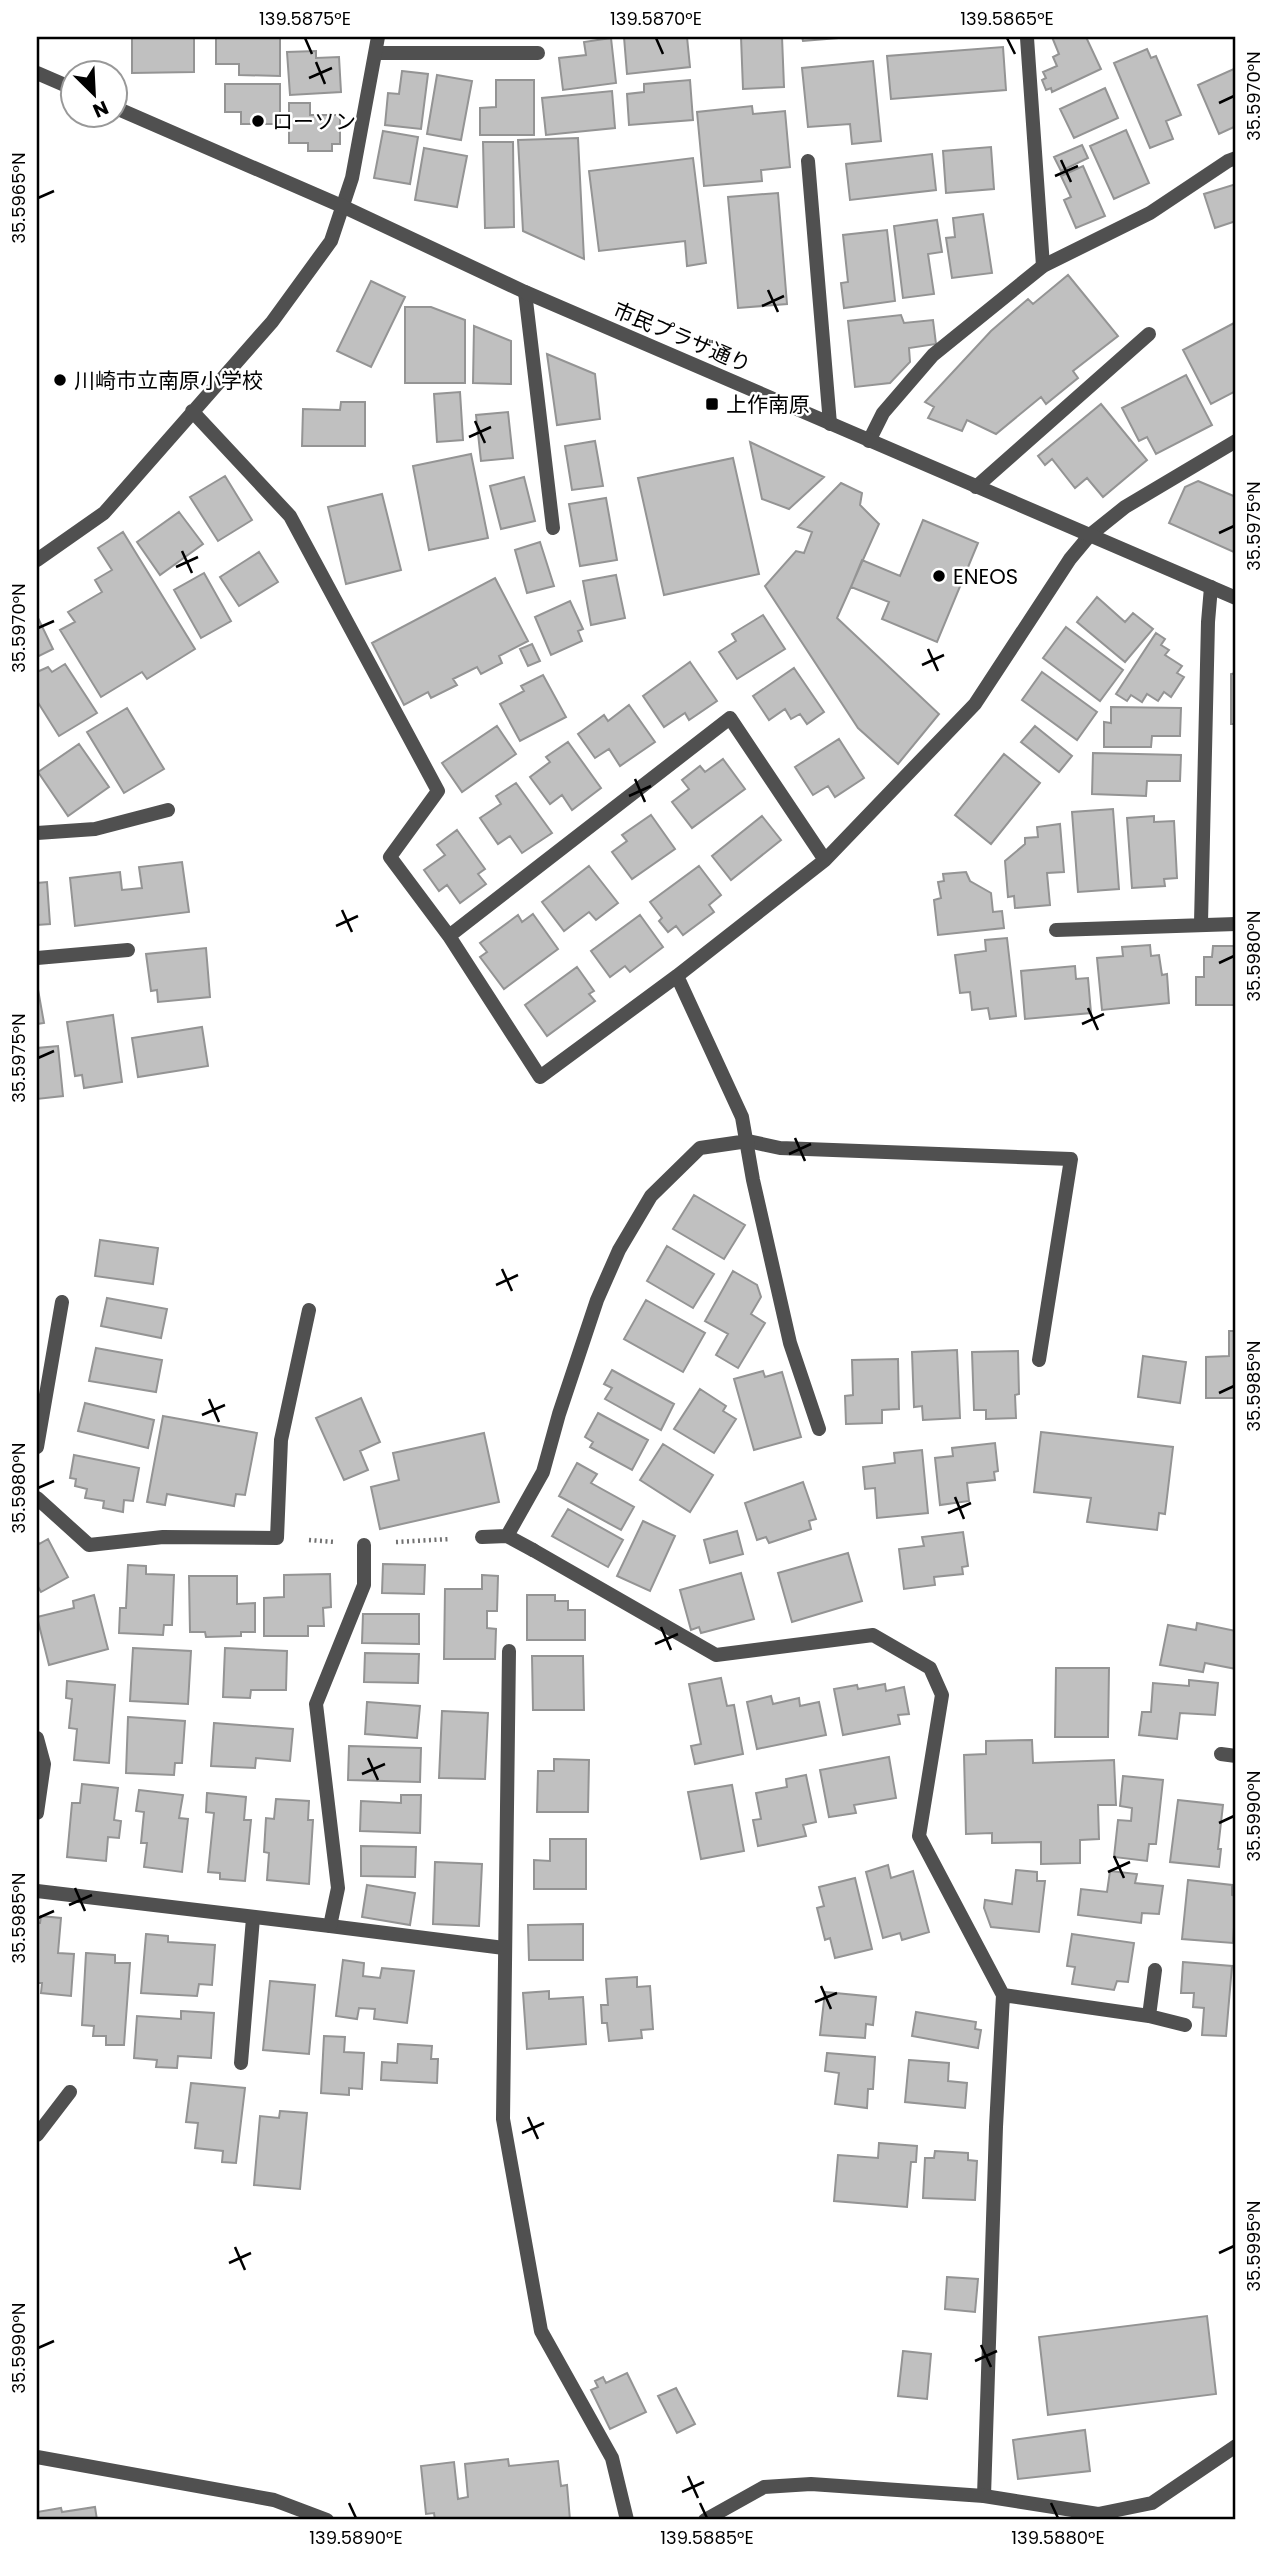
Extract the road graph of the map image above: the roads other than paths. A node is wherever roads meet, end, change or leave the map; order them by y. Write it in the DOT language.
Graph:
graph roads {
  1 [pos="378,37"];
  2 [pos="1027,38"];
  3 [pos="538,52"];
  4 [pos="376,53"];
  5 [pos="37,73"];
  6 [pos="60,83"];
  7 [pos="130,114"];
  8 [pos="1236,158"];
  9 [pos="808,161"];
  10 [pos="344,207"];
  11 [pos="1044,266"];
  12 [pos="525,292"];
  13 [pos="1149,334"];
  14 [pos="192,411"];
  15 [pos="830,424"];
  16 [pos="869,441"];
  17 [pos="1236,441"];
  18 [pos="976,487"];
  19 [pos="553,528"];
  20 [pos="1090,535"];
  21 [pos="37,560"];
  22 [pos="1211,587"];
  23 [pos="1236,598"];
  24 [pos="169,810"];
  25 [pos="37,833"];
  26 [pos="825,860"];
  27 [pos="1201,923"];
  28 [pos="1236,924"];
  29 [pos="1056,930"];
  30 [pos="449,936"];
  31 [pos="128,950"];
  32 [pos="37,958"];
  33 [pos="677,976"];
  34 [pos="748,1141"];
  35 [pos="62,1302"];
  36 [pos="309,1310"];
  37 [pos="1039,1360"];
  38 [pos="820,1429"];
  39 [pos="37,1447"];
  40 [pos="37,1498"];
  41 [pos="507,1536"];
  42 [pos="482,1537"];
  43 [pos="364,1545"];
  44 [pos="509,1651"];
  45 [pos="37,1738"];
  46 [pos="37,1813"];
  47 [pos="37,1891"];
  48 [pos="253,1918"];
  49 [pos="330,1926"];
  50 [pos="504,1948"];
  51 [pos="1154,1970"];
  52 [pos="1003,1995"];
  53 [pos="1149,2017"];
  54 [pos="1185,2025"];
  55 [pos="241,2063"];
  56 [pos="70,2092"];
  57 [pos="37,2135"];
  58 [pos="1236,2446"];
  59 [pos="37,2456"];
  60 [pos="984,2496"];
  61 [pos="327,2520"];
  62 [pos="627,2520"];
  63 [pos="705,2520"];
  1 -- 4 [label="street"];
  2 -- 11 [label="street"];
  3 -- 4 [label="street"];
  4 -- 10 [label="street"];
  5 -- 6 [label="street"];
  7 -- 10 [label="street, 市民プラザ通り"];
  8 -- 11 [label="street"];
  9 -- 15 [label="street"];
  10 -- 12 [label="street, 市民プラザ通り"];
  10 -- 14 [label="street"];
  11 -- 16 [label="street"];
  12 -- 15 [label="street, 市民プラザ通り"];
  12 -- 19 [label="street"];
  13 -- 18 [label="street"];
  14 -- 21 [label="street"];
  14 -- 30 [label="street"];
  15 -- 16 [label="street, 市民プラザ通り"];
  16 -- 18 [label="street, 市民プラザ通り"];
  17 -- 20 [label="street"];
  18 -- 20 [label="street, 市民プラザ通り"];
  20 -- 22 [label="street, 市民プラザ通り"];
  20 -- 26 [label="street"];
  22 -- 23 [label="street, 市民プラザ通り"];
  22 -- 27 [label="street"];
  24 -- 25 [label="street"];
  26 -- 30 [label="street"];
  26 -- 33 [label="street"];
  27 -- 28 [label="street"];
  27 -- 29 [label="street"];
  30 -- 33 [label="street"];
  31 -- 32 [label="street"];
  33 -- 34 [label="street"];
  34 -- 37 [label="street"];
  34 -- 38 [label="street"];
  34 -- 41 [label="street"];
  35 -- 39 [label="street"];
  36 -- 40 [label="street"];
  41 -- 42 [label="street"];
  41 -- 52 [label="street"];
  43 -- 49 [label="street"];
  44 -- 50 [label="street"];
  45 -- 46 [label="street"];
  47 -- 48 [label="street"];
  48 -- 49 [label="street"];
  48 -- 55 [label="street"];
  49 -- 50 [label="street"];
  50 -- 62 [label="street"];
  51 -- 53 [label="street"];
  52 -- 53 [label="street"];
  52 -- 60 [label="street"];
  53 -- 54 [label="street"];
  56 -- 57 [label="street"];
  58 -- 60 [label="street"];
  59 -- 61 [label="street"];
  60 -- 63 [label="street"];
}
